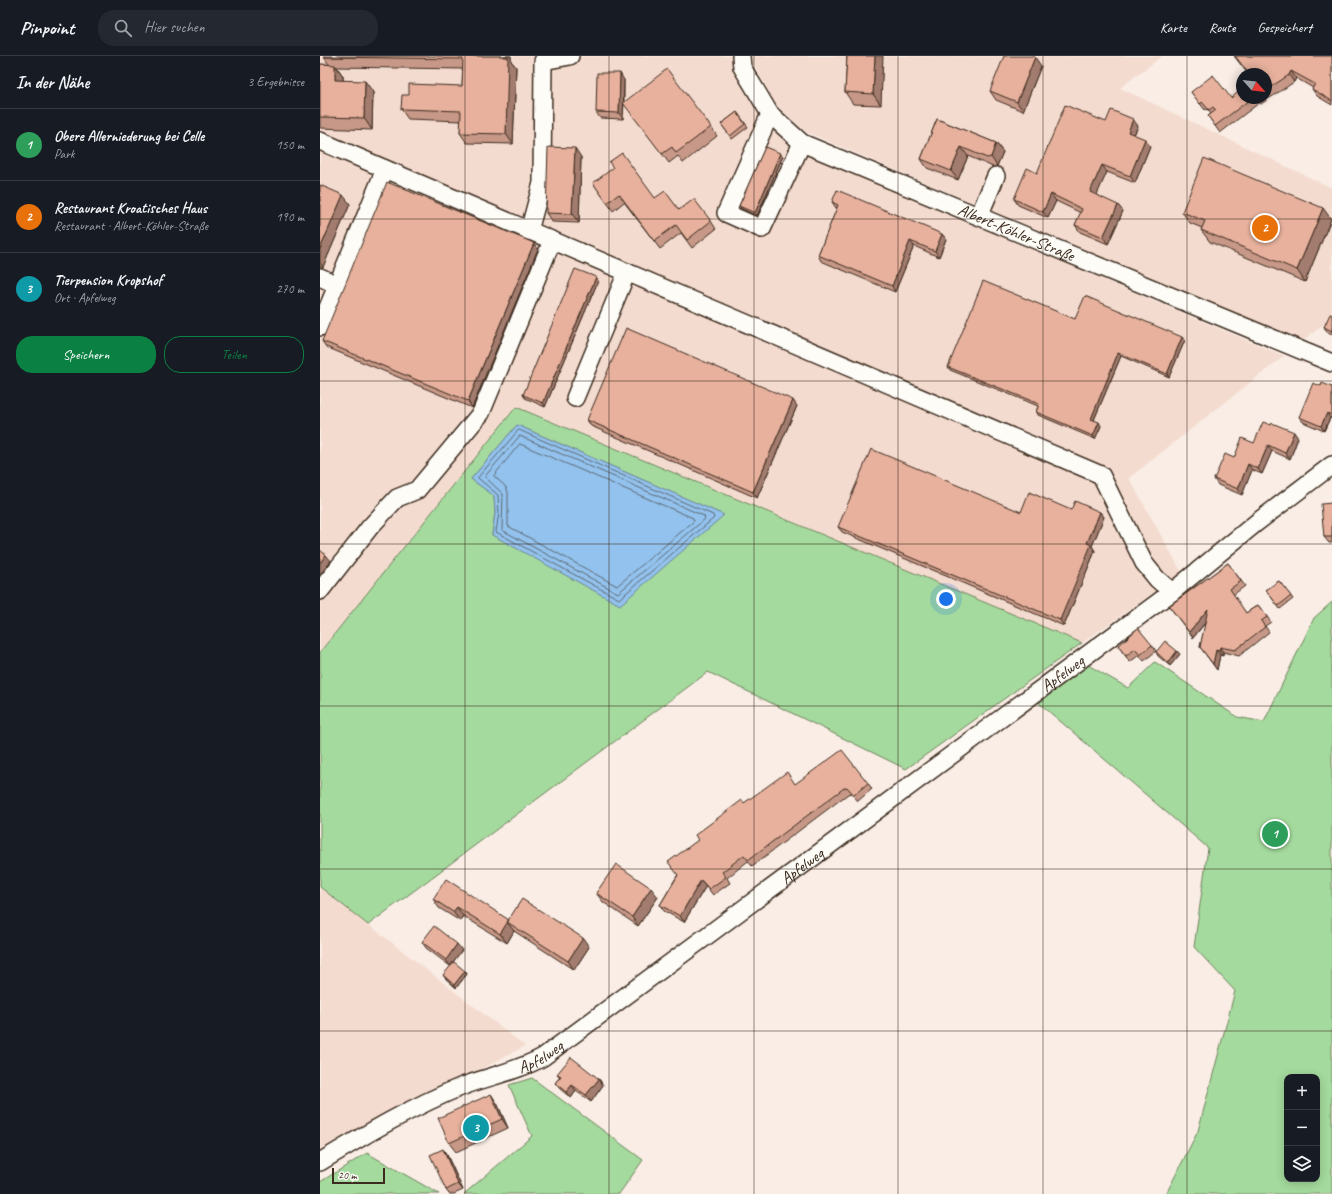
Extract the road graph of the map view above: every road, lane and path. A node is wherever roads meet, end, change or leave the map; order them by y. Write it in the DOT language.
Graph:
graph roads {
  1 [pos="570,56"];
  2 [pos="741,56"];
  3 [pos="541,58"];
  4 [pos="770,114"];
  5 [pos="320,142"];
  6 [pos="802,143"];
  7 [pos="385,170"];
  8 [pos="996,176"];
  9 [pos="979,216"];
  10 [pos="529,231"];
  11 [pos="552,241"];
  12 [pos="626,272"];
  13 [pos="320,278"];
  14 [pos="337,285"];
  15 [pos="320,327"];
  16 [pos="1332,363"];
  17 [pos="575,398"];
  18 [pos="1332,465"];
  19 [pos="320,591"];
  20 [pos="1172,592"];
  21 [pos="320,1162"];
  1 -- 3 [label="street"];
  2 -- 4 [label="street, Albert-Köhler-Straße"];
  3 -- 10 [label="street"];
  4 -- 6 [label="street, Albert-Köhler-Straße"];
  4 -- 6 [label="street"];
  5 -- 7 [label="street"];
  6 -- 9 [label="street, Albert-Köhler-Straße"];
  7 -- 10 [label="street"];
  7 -- 14 [label="street"];
  8 -- 9 [label="street"];
  9 -- 16 [label="street, Albert-Köhler-Straße"];
  10 -- 11 [label="street"];
  11 -- 12 [label="street"];
  11 -- 19 [label="street"];
  12 -- 17 [label="street"];
  12 -- 20 [label="street"];
  13 -- 14 [label="street"];
  14 -- 15 [label="street"];
  18 -- 20 [label="street, Apfelweg"];
  20 -- 21 [label="street, Apfelweg"];
}
